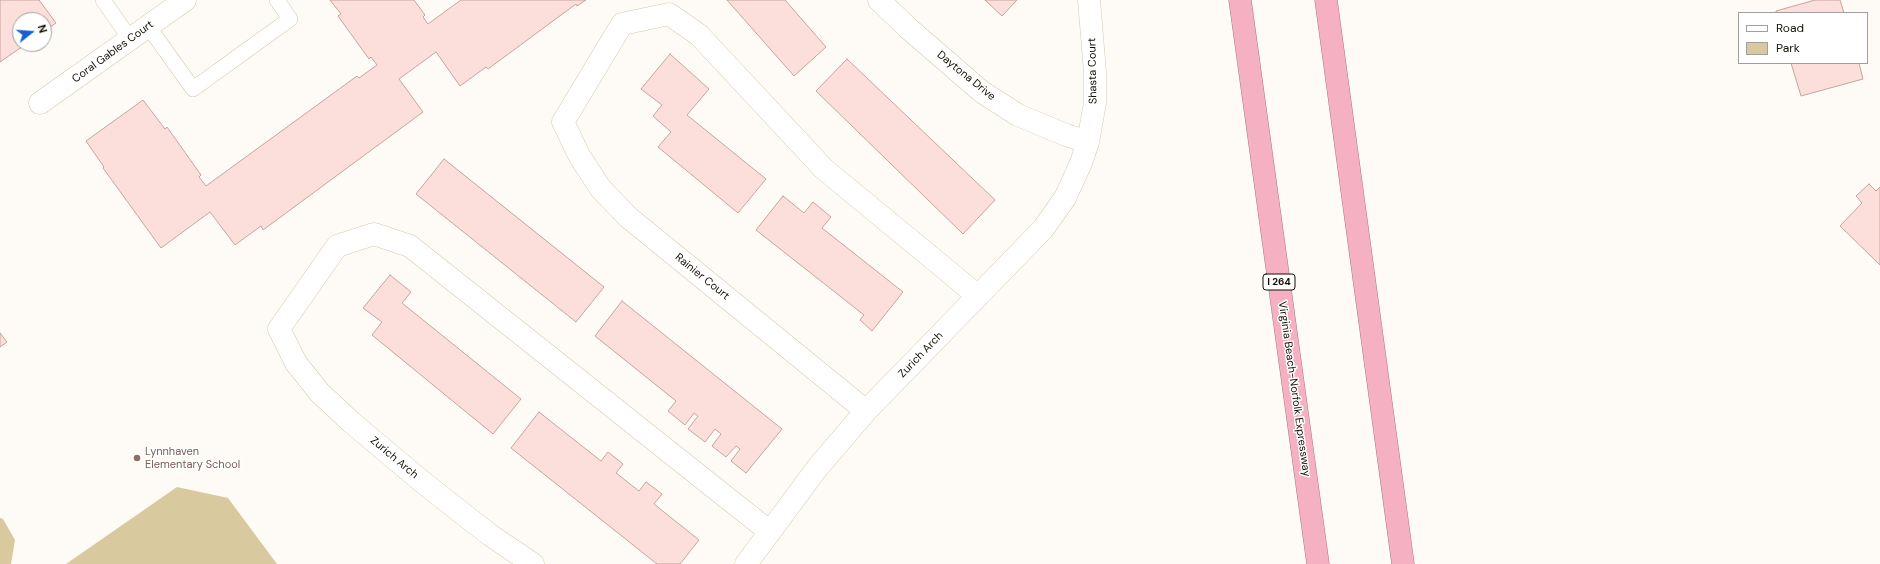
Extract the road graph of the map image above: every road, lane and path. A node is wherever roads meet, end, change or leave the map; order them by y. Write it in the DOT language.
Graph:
graph roads {
  1 [pos="102,0"];
  2 [pos="185,0"];
  3 [pos="277,0"];
  4 [pos="879,0"];
  5 [pos="1089,0"];
  6 [pos="1240,0"];
  7 [pos="1326,0"];
  8 [pos="148,26"];
  9 [pos="130,39"];
  10 [pos="40,103"];
  11 [pos="1088,142"];
  12 [pos="978,296"];
  13 [pos="866,411"];
  14 [pos="770,532"];
  15 [pos="532,564"];
  16 [pos="746,564"];
  17 [pos="1318,564"];
  18 [pos="1404,564"];
  1 -- 9 [label="lane"];
  2 -- 8 [label="street, Coral Gables Court"];
  3 -- 8 [label="lane"];
  4 -- 11 [label="street, Daytona Drive"];
  5 -- 11 [label="street, Shasta Court"];
  6 -- 17 [label="highway, Virginia Beach-Norfolk Expressway / I 264"];
  7 -- 18 [label="highway"];
  8 -- 9 [label="street, Coral Gables Court"];
  9 -- 10 [label="street, Coral Gables Court"];
  11 -- 12 [label="street, Zurich Arch"];
  12 -- 13 [label="street, Zurich Arch"];
  12 -- 13 [label="street, Rainier Court"];
  13 -- 14 [label="street, Zurich Arch"];
  14 -- 15 [label="street, Zurich Arch"];
  14 -- 16 [label="street, Zurich Arch"];
}
